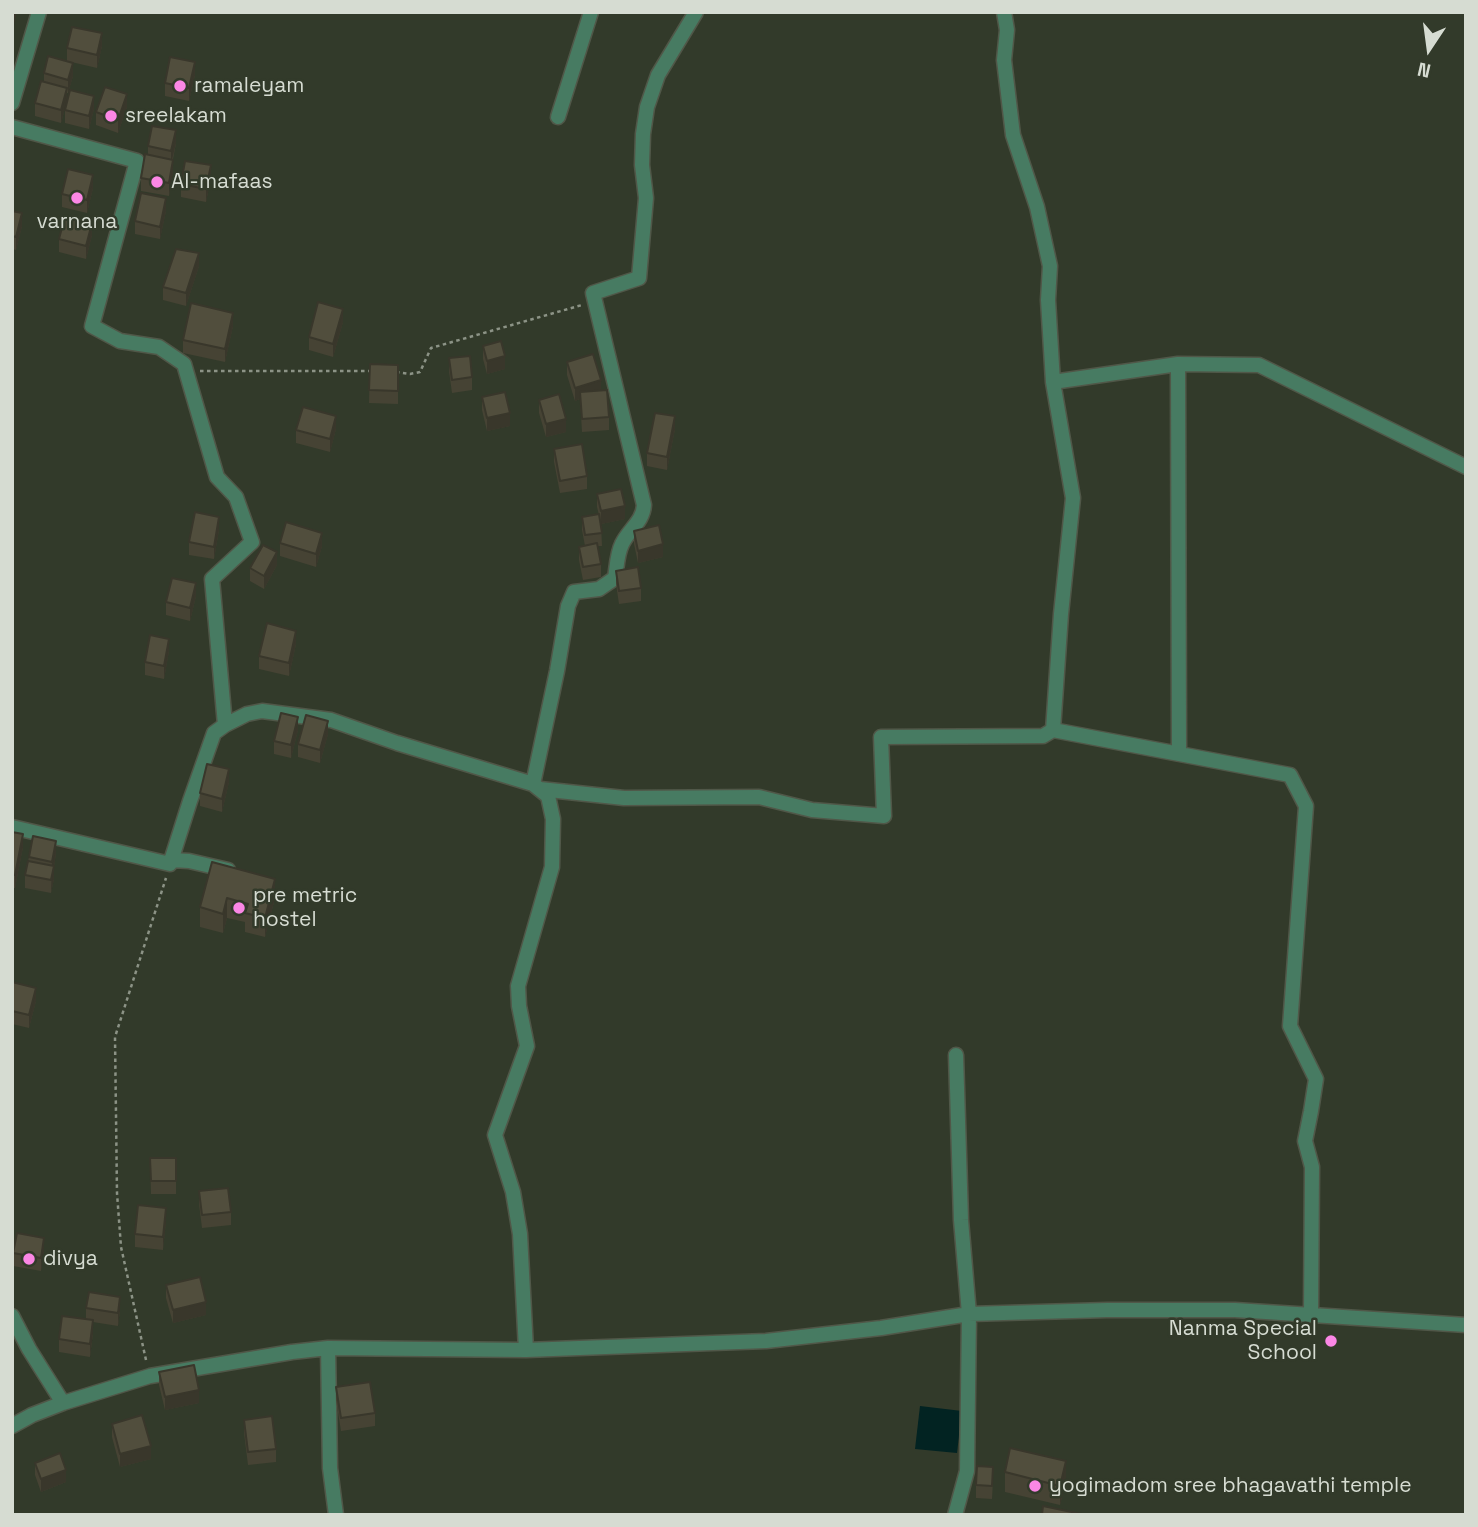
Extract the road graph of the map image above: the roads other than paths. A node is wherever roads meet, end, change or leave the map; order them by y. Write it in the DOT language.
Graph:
graph roads {
  1 [pos="39,12"];
  2 [pos="591,12"];
  3 [pos="696,12"];
  4 [pos="1004,12"];
  5 [pos="12,103"];
  6 [pos="558,117"];
  7 [pos="12,127"];
  8 [pos="1178,364"];
  9 [pos="1053,382"];
  10 [pos="1466,467"];
  11 [pos="225,725"];
  12 [pos="1053,730"];
  13 [pos="1179,754"];
  14 [pos="536,786"];
  15 [pos="12,827"];
  16 [pos="171,862"];
  17 [pos="240,873"];
  18 [pos="956,1055"];
  19 [pos="969,1314"];
  20 [pos="1311,1314"];
  21 [pos="12,1316"];
  22 [pos="1466,1325"];
  23 [pos="328,1348"];
  24 [pos="526,1350"];
  25 [pos="63,1403"];
  26 [pos="12,1426"];
  27 [pos="336,1515"];
  28 [pos="955,1515"];
  1 -- 5 [label="street"];
  2 -- 6 [label="street"];
  3 -- 14 [label="street"];
  4 -- 9 [label="street"];
  7 -- 11 [label="street"];
  8 -- 9 [label="street"];
  8 -- 10 [label="street"];
  8 -- 13 [label="street"];
  9 -- 12 [label="street"];
  11 -- 14 [label="street"];
  11 -- 16 [label="street"];
  12 -- 13 [label="street"];
  12 -- 14 [label="street"];
  13 -- 20 [label="street"];
  14 -- 24 [label="street"];
  15 -- 16 [label="street"];
  16 -- 17 [label="street"];
  18 -- 19 [label="street"];
  19 -- 20 [label="street"];
  19 -- 24 [label="street"];
  19 -- 28 [label="street"];
  20 -- 22 [label="street"];
  21 -- 25 [label="street"];
  23 -- 24 [label="street"];
  23 -- 25 [label="street"];
  23 -- 27 [label="street"];
  25 -- 26 [label="street"];
}
